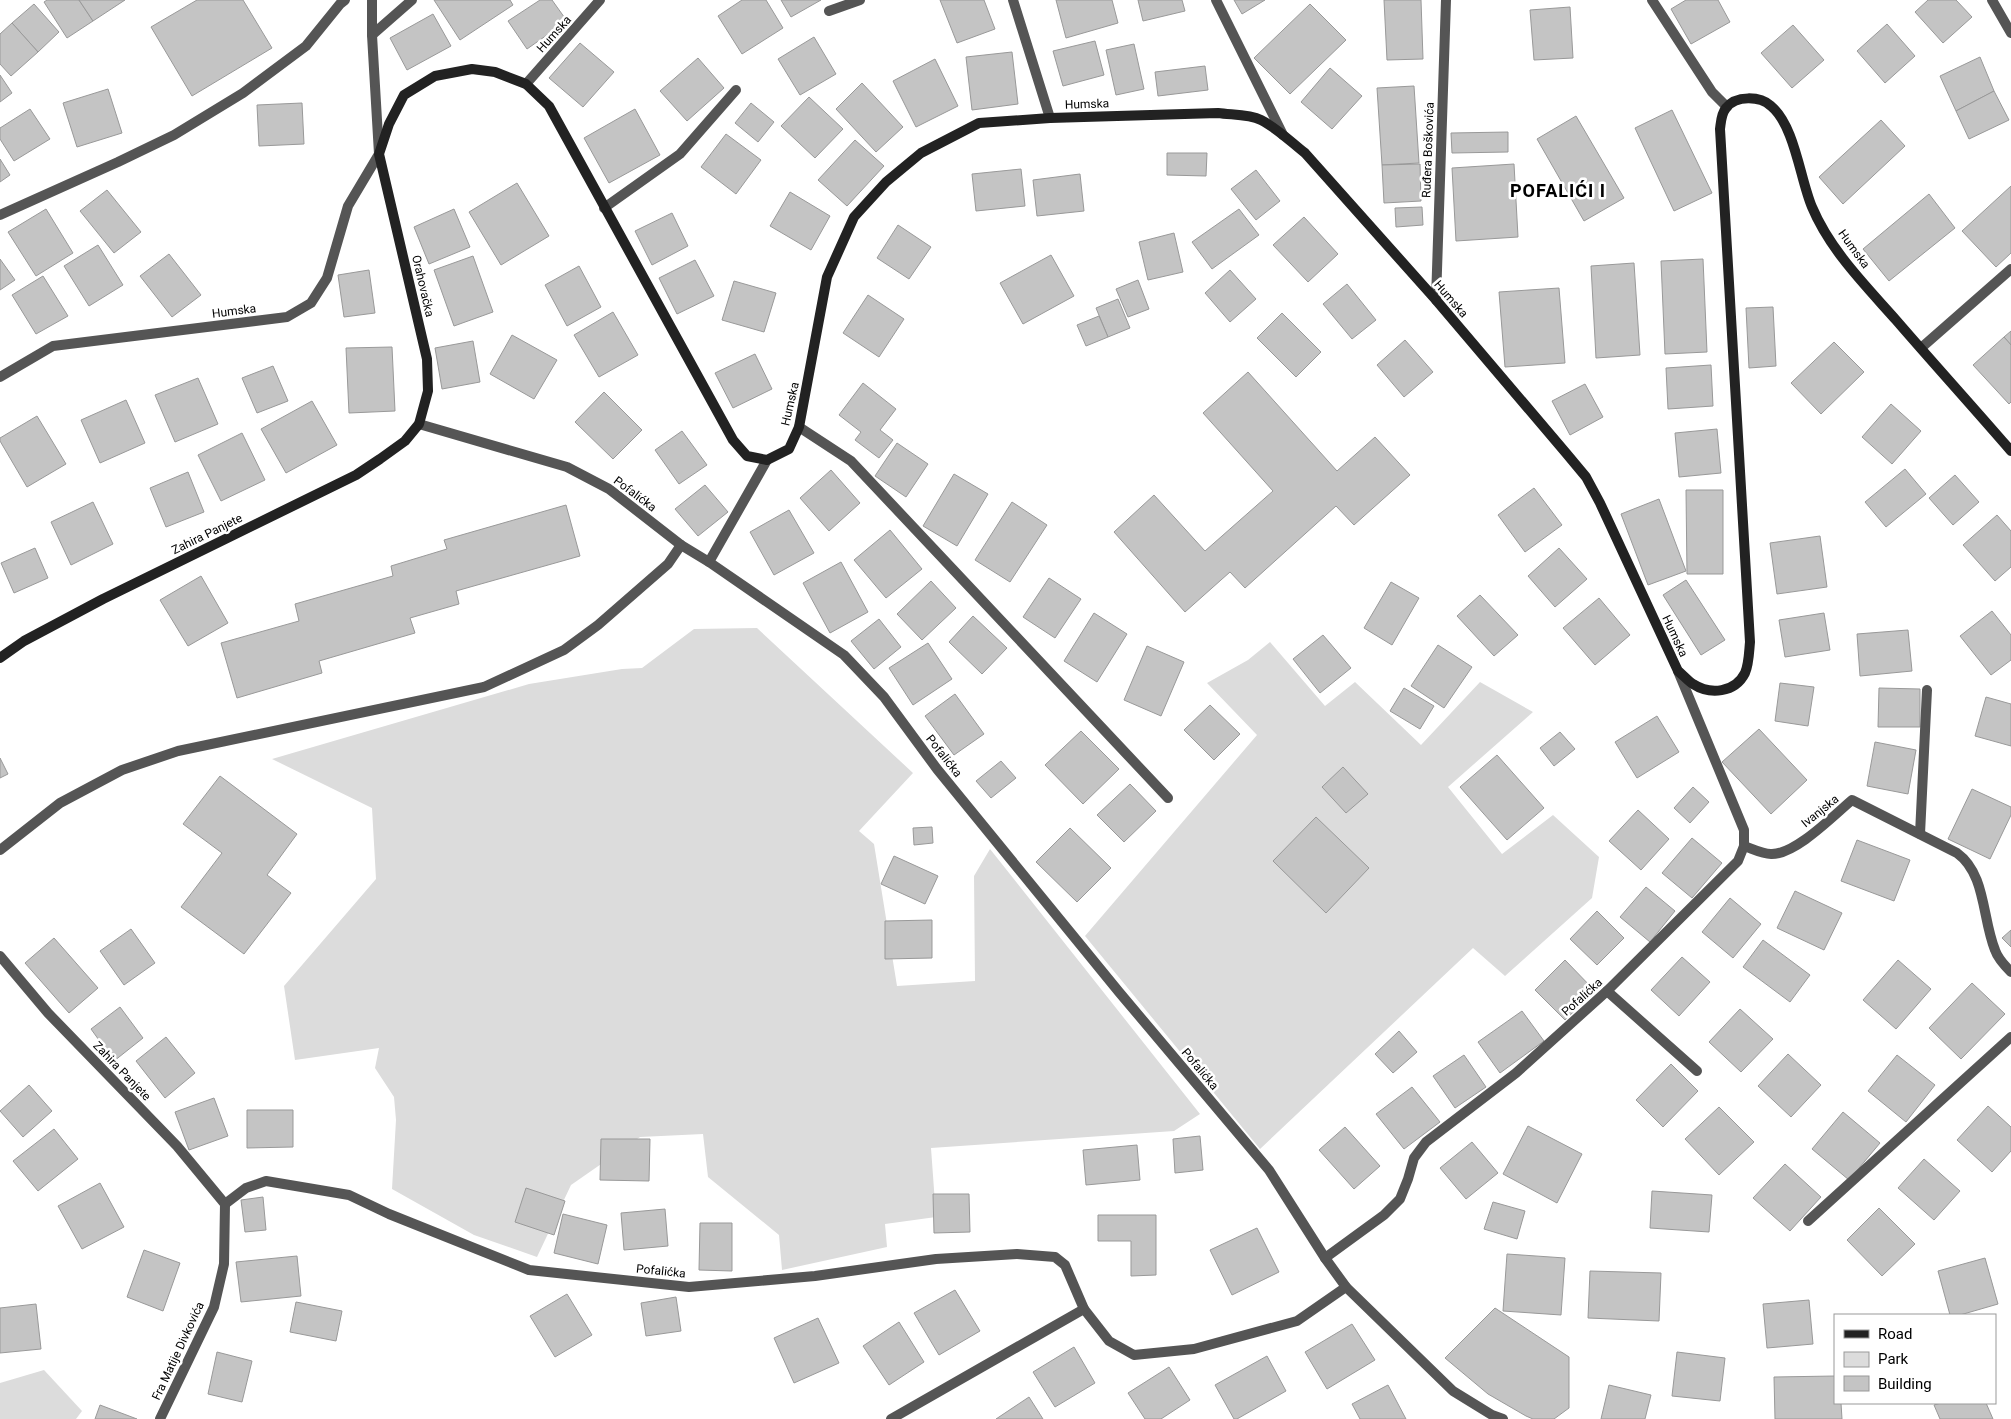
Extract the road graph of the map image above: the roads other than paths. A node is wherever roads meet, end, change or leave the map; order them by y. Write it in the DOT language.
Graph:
graph roads {
  1 [pos="345,0"];
  2 [pos="372,0"];
  3 [pos="412,0"];
  4 [pos="600,0"];
  5 [pos="860,0"];
  6 [pos="1013,0"];
  7 [pos="1216,0"];
  8 [pos="1446,0"];
  9 [pos="1652,0"];
  10 [pos="1992,0"];
  11 [pos="829,11"];
  12 [pos="2011,33"];
  13 [pos="372,35"];
  14 [pos="526,84"];
  15 [pos="736,90"];
  16 [pos="1727,107"];
  17 [pos="1050,118"];
  18 [pos="1283,134"];
  19 [pos="379,154"];
  20 [pos="604,208"];
  21 [pos="0,215"];
  22 [pos="2011,269"];
  23 [pos="1436,300"];
  24 [pos="1921,348"];
  25 [pos="0,377"];
  26 [pos="419,424"];
  27 [pos="799,427"];
  28 [pos="2011,451"];
  29 [pos="767,460"];
  30 [pos="680,545"];
  31 [pos="709,562"];
  32 [pos="0,658"];
  33 [pos="1678,671"];
  34 [pos="1927,690"];
  35 [pos="1168,798"];
  36 [pos="1920,834"];
  37 [pos="1744,846"];
  38 [pos="0,850"];
  39 [pos="0,956"];
  40 [pos="2011,972"];
  41 [pos="1608,992"];
  42 [pos="2011,1037"];
  43 [pos="1697,1071"];
  44 [pos="225,1204"];
  45 [pos="1808,1221"];
  46 [pos="1325,1258"];
  47 [pos="1346,1286"];
  48 [pos="1084,1309"];
  49 [pos="160,1419"];
  50 [pos="891,1419"];
  51 [pos="1503,1419"];
  1 -- 21 [label="street"];
  2 -- 13 [label="street"];
  3 -- 13 [label="street"];
  4 -- 14 [label="street, Humska"];
  5 -- 11 [label="street"];
  6 -- 17 [label="street"];
  7 -- 18 [label="street"];
  8 -- 23 [label="street, Ruđera Boškovića"];
  9 -- 16 [label="street"];
  10 -- 12 [label="street"];
  13 -- 19 [label="street"];
  14 -- 19 [label="street, Humska"];
  14 -- 20 [label="street, Humska"];
  15 -- 20 [label="street"];
  16 -- 24 [label="street, Humska"];
  16 -- 33 [label="street, Humska"];
  17 -- 18 [label="street, Humska"];
  17 -- 27 [label="street, Humska"];
  18 -- 23 [label="street, Humska"];
  19 -- 25 [label="street, Humska"];
  19 -- 26 [label="street, Orahovačka"];
  20 -- 29 [label="street, Humska"];
  22 -- 24 [label="street"];
  23 -- 33 [label="street, Humska"];
  24 -- 28 [label="street, Humska"];
  26 -- 30 [label="street, Pofalićka"];
  26 -- 32 [label="street, Zahira Panjete"];
  27 -- 29 [label="street, Humska"];
  27 -- 35 [label="street"];
  29 -- 31 [label="street"];
  30 -- 31 [label="street, Pofalićka"];
  30 -- 38 [label="street"];
  31 -- 46 [label="street, Pofalićka"];
  33 -- 37 [label="street"];
  34 -- 36 [label="street"];
  36 -- 37 [label="street, Ivanjska"];
  36 -- 40 [label="street, Ivanjska"];
  37 -- 41 [label="street, Pofalićka"];
  39 -- 44 [label="street, Zahira Panjete"];
  41 -- 43 [label="street"];
  41 -- 46 [label="street, Pofalićka"];
  42 -- 45 [label="street"];
  44 -- 48 [label="street, Pofalićka"];
  44 -- 49 [label="street, Fra Matije Divkovića"];
  46 -- 47 [label="street, Pofalićka"];
  47 -- 48 [label="street, Pofalićka"];
  47 -- 51 [label="street, Pofalićka"];
  48 -- 50 [label="street"];
}
